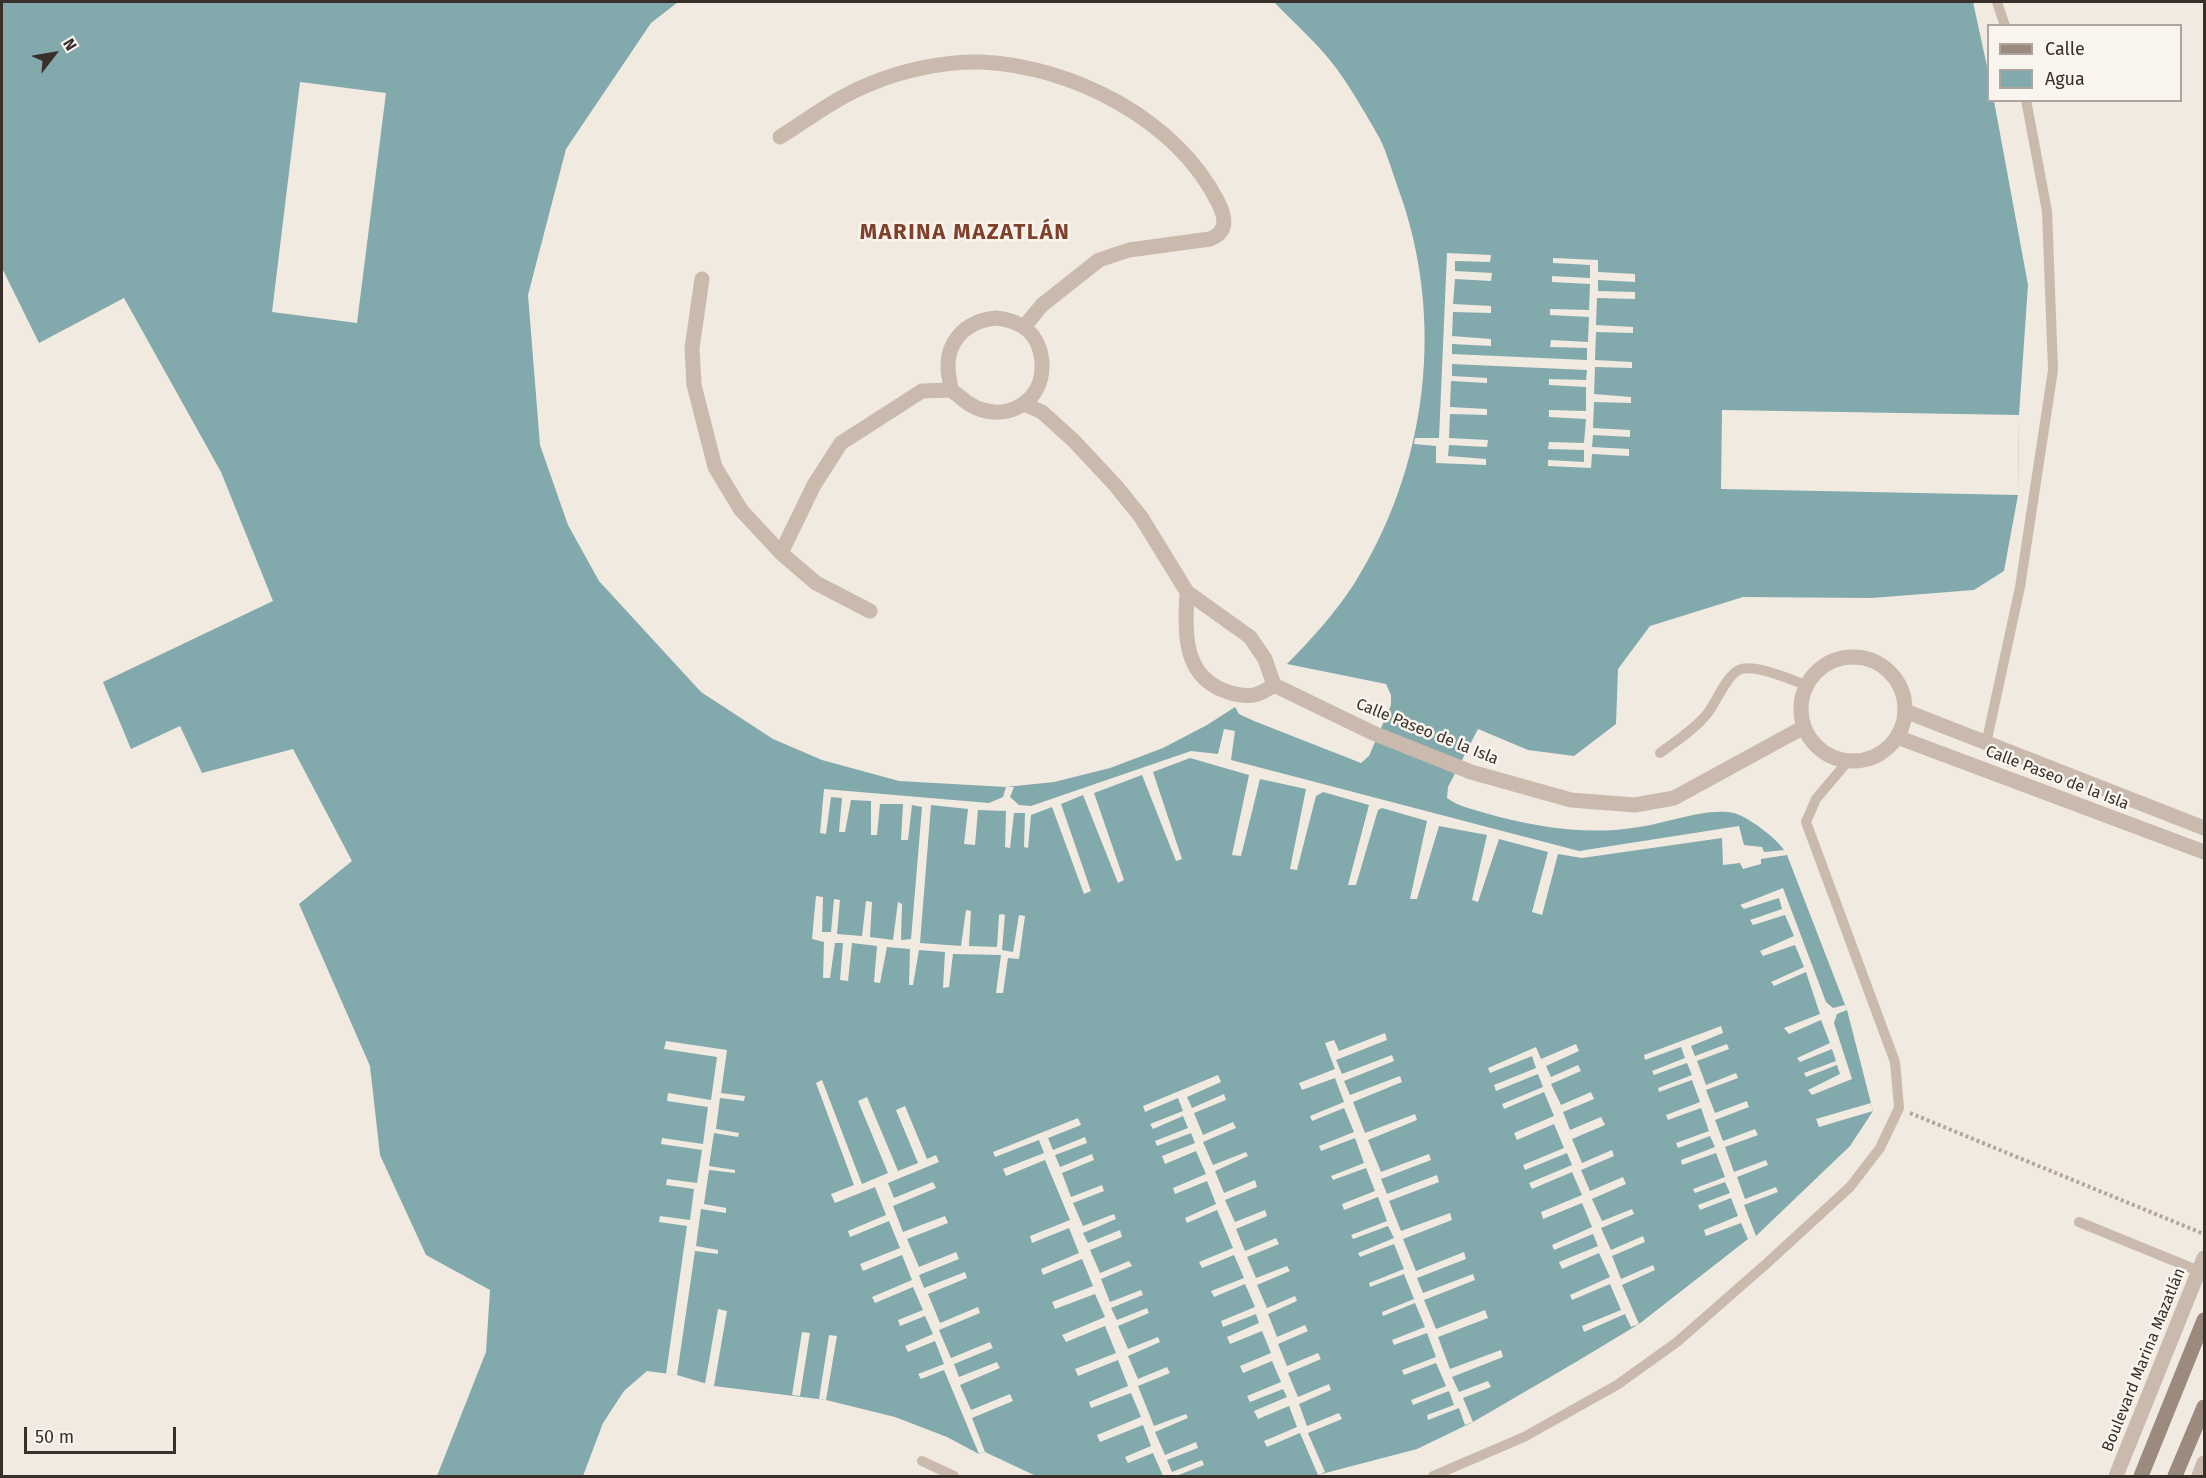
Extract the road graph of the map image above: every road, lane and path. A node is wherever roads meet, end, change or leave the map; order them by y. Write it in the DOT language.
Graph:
graph roads {
  1 [pos="1997,2"];
  2 [pos="2004,24"];
  3 [pos="2026,102"];
  4 [pos="780,137"];
  5 [pos="702,279"];
  6 [pos="1024,327"];
  7 [pos="952,390"];
  8 [pos="1024,404"];
  9 [pos="781,553"];
  10 [pos="1187,592"];
  11 [pos="870,611"];
  12 [pos="1274,685"];
  13 [pos="1806,686"];
  14 [pos="1905,711"];
  15 [pos="1804,727"];
  16 [pos="1897,737"];
  17 [pos="1986,744"];
  18 [pos="1660,753"];
  19 [pos="1848,761"];
  20 [pos="2205,828"];
  21 [pos="2205,852"];
  22 [pos="1899,1108"];
  23 [pos="2079,1222"];
  24 [pos="2205,1234"];
  25 [pos="2202,1264"];
  26 [pos="2205,1320"];
  27 [pos="2205,1407"];
  28 [pos="922,1461"];
  29 [pos="2205,1463"];
  30 [pos="954,1476"];
  31 [pos="1433,1476"];
  32 [pos="2116,1476"];
  33 [pos="2141,1476"];
  34 [pos="2175,1476"];
  35 [pos="2199,1476"];
  1 -- 2 [label="lane"];
  3 -- 17 [label="lane"];
  4 -- 6 [label="street"];
  5 -- 9 [label="street"];
  6 -- 7 [label="street"];
  6 -- 8 [label="street"];
  7 -- 8 [label="street"];
  7 -- 9 [label="street"];
  8 -- 10 [label="street"];
  9 -- 11 [label="street"];
  10 -- 12 [label="street"];
  10 -- 12 [label="street"];
  12 -- 15 [label="street, Calle Paseo de la Isla"];
  13 -- 14 [label="street"];
  13 -- 15 [label="street"];
  13 -- 18 [label="lane"];
  14 -- 16 [label="street"];
  14 -- 17 [label="street, Calle Paseo de la Isla"];
  15 -- 19 [label="street"];
  16 -- 19 [label="street"];
  16 -- 21 [label="street, Calle Paseo de la Isla"];
  17 -- 20 [label="street, Calle Paseo de la Isla"];
  19 -- 22 [label="lane"];
  22 -- 24 [label="path"];
  22 -- 31 [label="lane"];
  23 -- 25 [label="lane"];
  25 -- 32 [label="street, Boulevard Marina Mazatlán"];
  26 -- 33 [label="main road"];
  27 -- 34 [label="main road"];
  28 -- 30 [label="lane"];
  29 -- 35 [label="street"];
}
